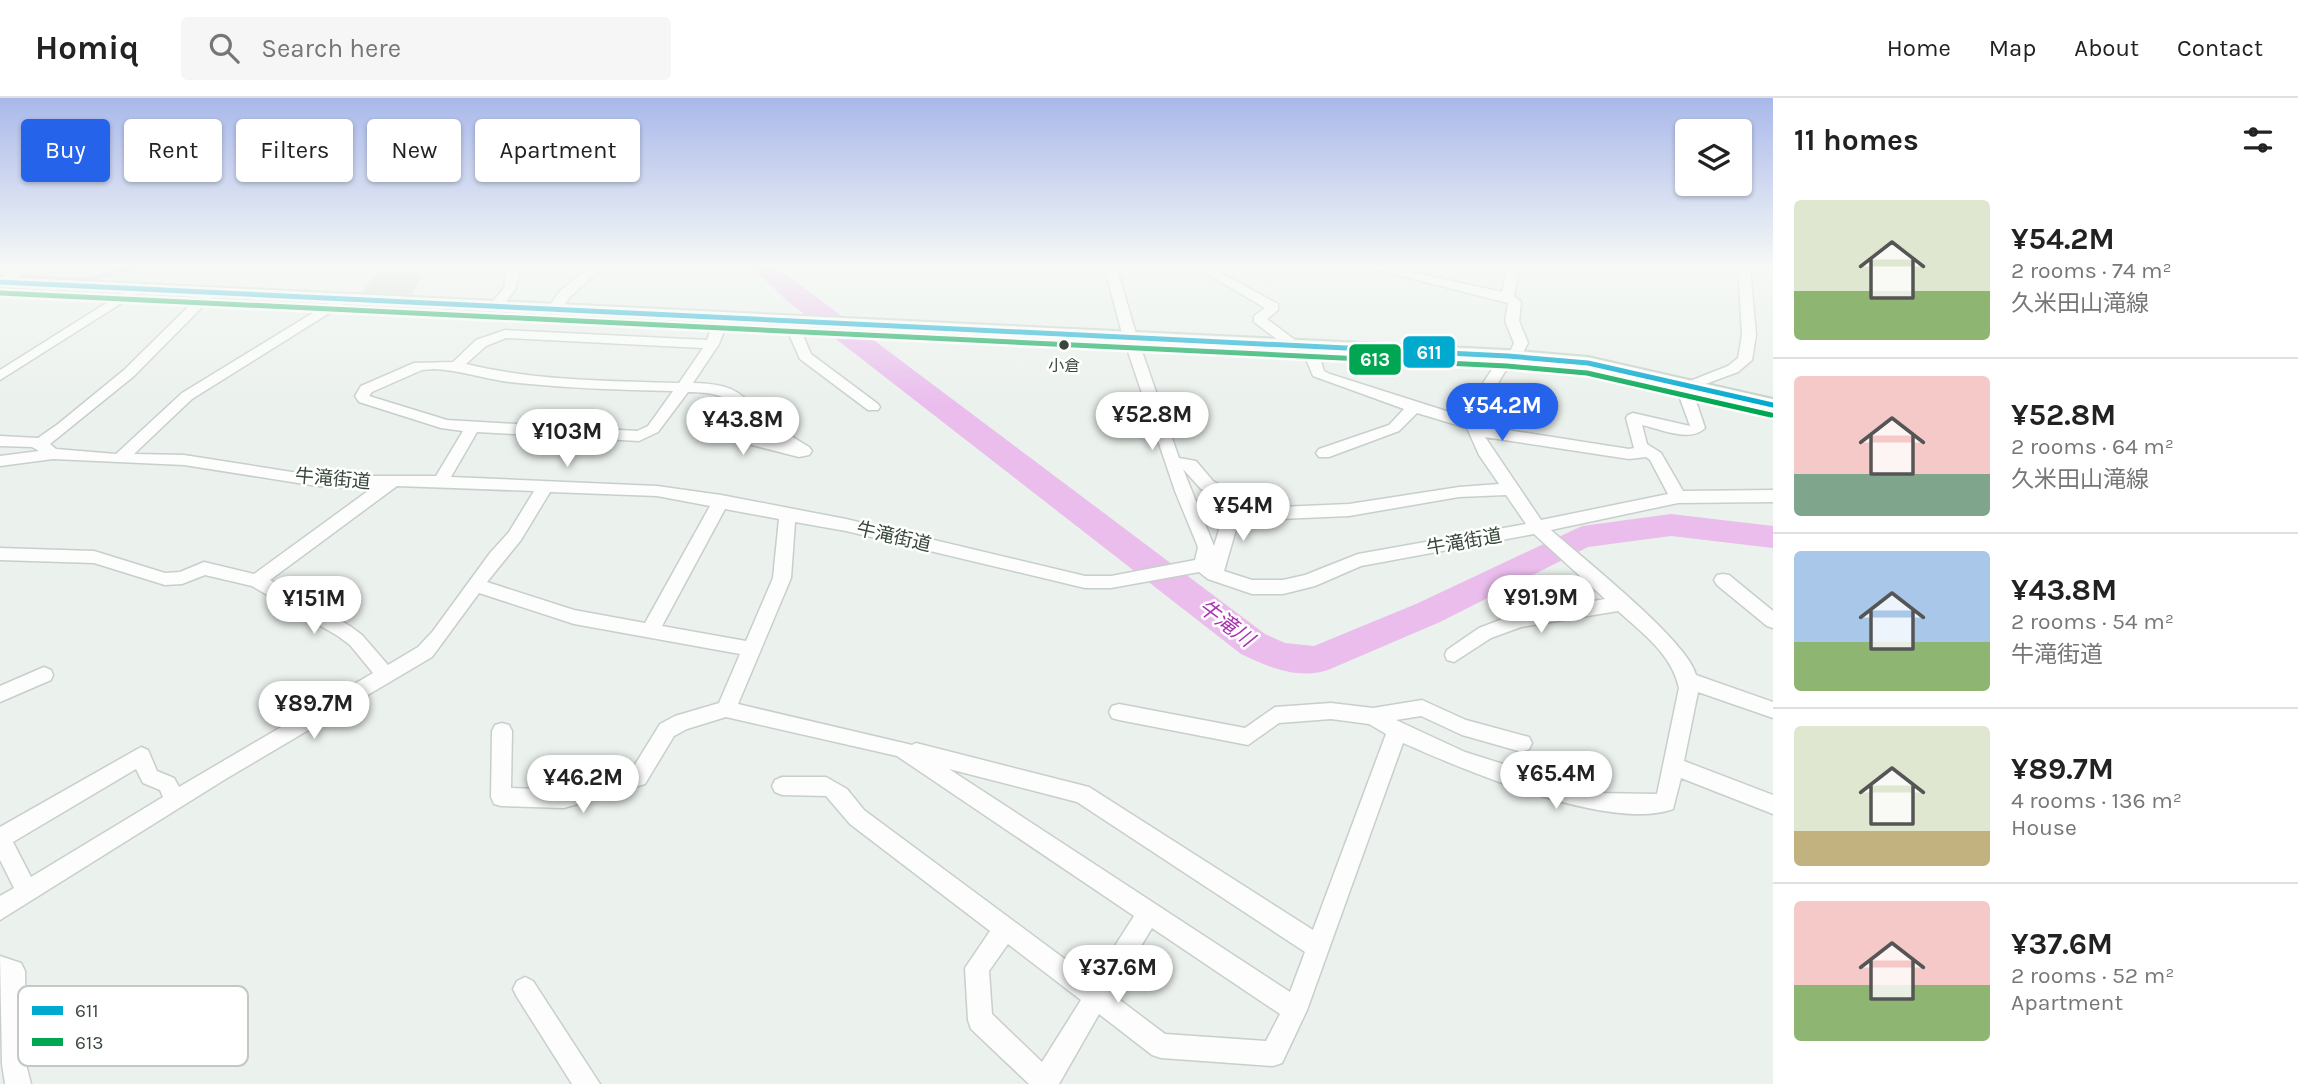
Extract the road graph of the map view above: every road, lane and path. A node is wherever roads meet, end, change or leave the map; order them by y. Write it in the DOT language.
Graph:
graph roads {
  1 [pos="99,312"];
  2 [pos="192,312"];
  3 [pos="321,312"];
  4 [pos="610,312"];
  5 [pos="1123,312"];
  6 [pos="1267,312"];
  7 [pos="1513,312"];
  8 [pos="1747,312"];
  9 [pos="722,318"];
  10 [pos="793,321"];
  11 [pos="1130,337"];
  12 [pos="712,344"];
  13 [pos="1299,346"];
  14 [pos="1511,357"];
  15 [pos="456,366"];
  16 [pos="0,376"];
  17 [pos="1688,384"];
  18 [pos="683,388"];
  19 [pos="1773,405"];
  20 [pos="873,407"];
  21 [pos="1414,407"];
  22 [pos="753,412"];
  23 [pos="473,426"];
  24 [pos="1475,428"];
  25 [pos="0,441"];
  26 [pos="39,444"];
  27 [pos="1646,452"];
  28 [pos="1324,453"];
  29 [pos="53,454"];
  30 [pos="120,459"];
  31 [pos="0,461"];
  32 [pos="1175,462"];
  33 [pos="393,480"];
  34 [pos="440,482"];
  35 [pos="545,487"];
  36 [pos="1509,489"];
  37 [pos="1773,496"];
  38 [pos="1678,497"];
  39 [pos="721,501"];
  40 [pos="1236,502"];
  41 [pos="788,514"];
  42 [pos="1539,528"];
  43 [pos="0,554"];
  44 [pos="1204,569"];
  45 [pos="1723,580"];
  46 [pos="257,581"];
  47 [pos="475,585"];
  48 [pos="1623,603"];
  49 [pos="1773,621"];
  50 [pos="650,631"];
  51 [pos="751,649"];
  52 [pos="1454,655"];
  53 [pos="44,675"];
  54 [pos="385,675"];
  55 [pos="1687,680"];
  56 [pos="0,694"];
  57 [pos="726,709"];
  58 [pos="1773,710"];
  59 [pos="1119,712"];
  60 [pos="1373,716"];
  61 [pos="502,731"];
  62 [pos="1397,732"];
  63 [pos="1521,743"];
  64 [pos="902,749"];
  65 [pos="1672,765"];
  66 [pos="782,786"];
  67 [pos="175,800"];
  68 [pos="1773,805"];
  69 [pos="0,838"];
  70 [pos="27,892"];
  71 [pos="0,909"];
  72 [pos="1149,912"];
  73 [pos="1005,929"];
  74 [pos="1318,947"];
  75 [pos="0,968"];
  76 [pos="525,989"];
  77 [pos="1096,998"];
  78 [pos="1295,1010"];
  79 [pos="1045,1082"];
  80 [pos="18,1084"];
  81 [pos="587,1084"];
  1 -- 16 [label="street"];
  2 -- 26 [label="street"];
  3 -- 30 [label="street"];
  4 -- 9 [label="street"];
  5 -- 11 [label="street"];
  6 -- 13 [label="street"];
  7 -- 14 [label="street"];
  8 -- 17 [label="street"];
  9 -- 10 [label="street"];
  9 -- 12 [label="street"];
  10 -- 11 [label="street"];
  10 -- 20 [label="street"];
  11 -- 13 [label="street"];
  11 -- 32 [label="street"];
  12 -- 15 [label="street"];
  12 -- 18 [label="street"];
  13 -- 14 [label="street"];
  13 -- 21 [label="street"];
  14 -- 17 [label="street"];
  14 -- 24 [label="street"];
  15 -- 18 [label="street"];
  15 -- 23 [label="street"];
  17 -- 19 [label="street"];
  17 -- 27 [label="street"];
  18 -- 22 [label="street"];
  18 -- 23 [label="street"];
  21 -- 24 [label="street"];
  21 -- 28 [label="street"];
  23 -- 34 [label="street"];
  24 -- 27 [label="street"];
  24 -- 36 [label="street"];
  25 -- 26 [label="street"];
  26 -- 29 [label="street"];
  27 -- 38 [label="street"];
  29 -- 30 [label="street, 牛滝街道"];
  29 -- 31 [label="street, 牛滝街道"];
  30 -- 33 [label="street, 牛滝街道"];
  32 -- 40 [label="street"];
  32 -- 44 [label="street"];
  33 -- 34 [label="street, 牛滝街道"];
  33 -- 46 [label="street"];
  34 -- 35 [label="street, 牛滝街道"];
  35 -- 39 [label="street, 牛滝街道"];
  35 -- 47 [label="street"];
  36 -- 40 [label="street"];
  36 -- 42 [label="street"];
  37 -- 38 [label="street, 牛滝街道"];
  38 -- 42 [label="street, 牛滝街道"];
  39 -- 41 [label="street, 牛滝街道"];
  39 -- 50 [label="street"];
  40 -- 44 [label="street"];
  41 -- 44 [label="street, 牛滝街道"];
  41 -- 51 [label="street"];
  42 -- 44 [label="street, 牛滝街道"];
  42 -- 48 [label="street"];
  43 -- 46 [label="street"];
  45 -- 49 [label="street"];
  46 -- 54 [label="street"];
  47 -- 50 [label="street"];
  47 -- 54 [label="street"];
  48 -- 52 [label="street"];
  48 -- 55 [label="street"];
  50 -- 51 [label="street"];
  51 -- 57 [label="street"];
  53 -- 56 [label="street"];
  54 -- 67 [label="street"];
  55 -- 58 [label="street"];
  55 -- 65 [label="street"];
  57 -- 61 [label="street"];
  57 -- 64 [label="street"];
  59 -- 60 [label="street"];
  60 -- 62 [label="street"];
  60 -- 63 [label="street"];
  62 -- 65 [label="street"];
  62 -- 74 [label="street"];
  64 -- 72 [label="street"];
  64 -- 74 [label="street"];
  65 -- 68 [label="street"];
  66 -- 73 [label="street"];
  67 -- 69 [label="street"];
  67 -- 70 [label="street"];
  69 -- 70 [label="street"];
  70 -- 71 [label="street"];
  72 -- 77 [label="street"];
  72 -- 78 [label="street"];
  73 -- 77 [label="street"];
  73 -- 79 [label="street"];
  74 -- 78 [label="street"];
  75 -- 80 [label="street"];
  76 -- 81 [label="street"];
  77 -- 78 [label="street"];
  77 -- 79 [label="street"];
}
